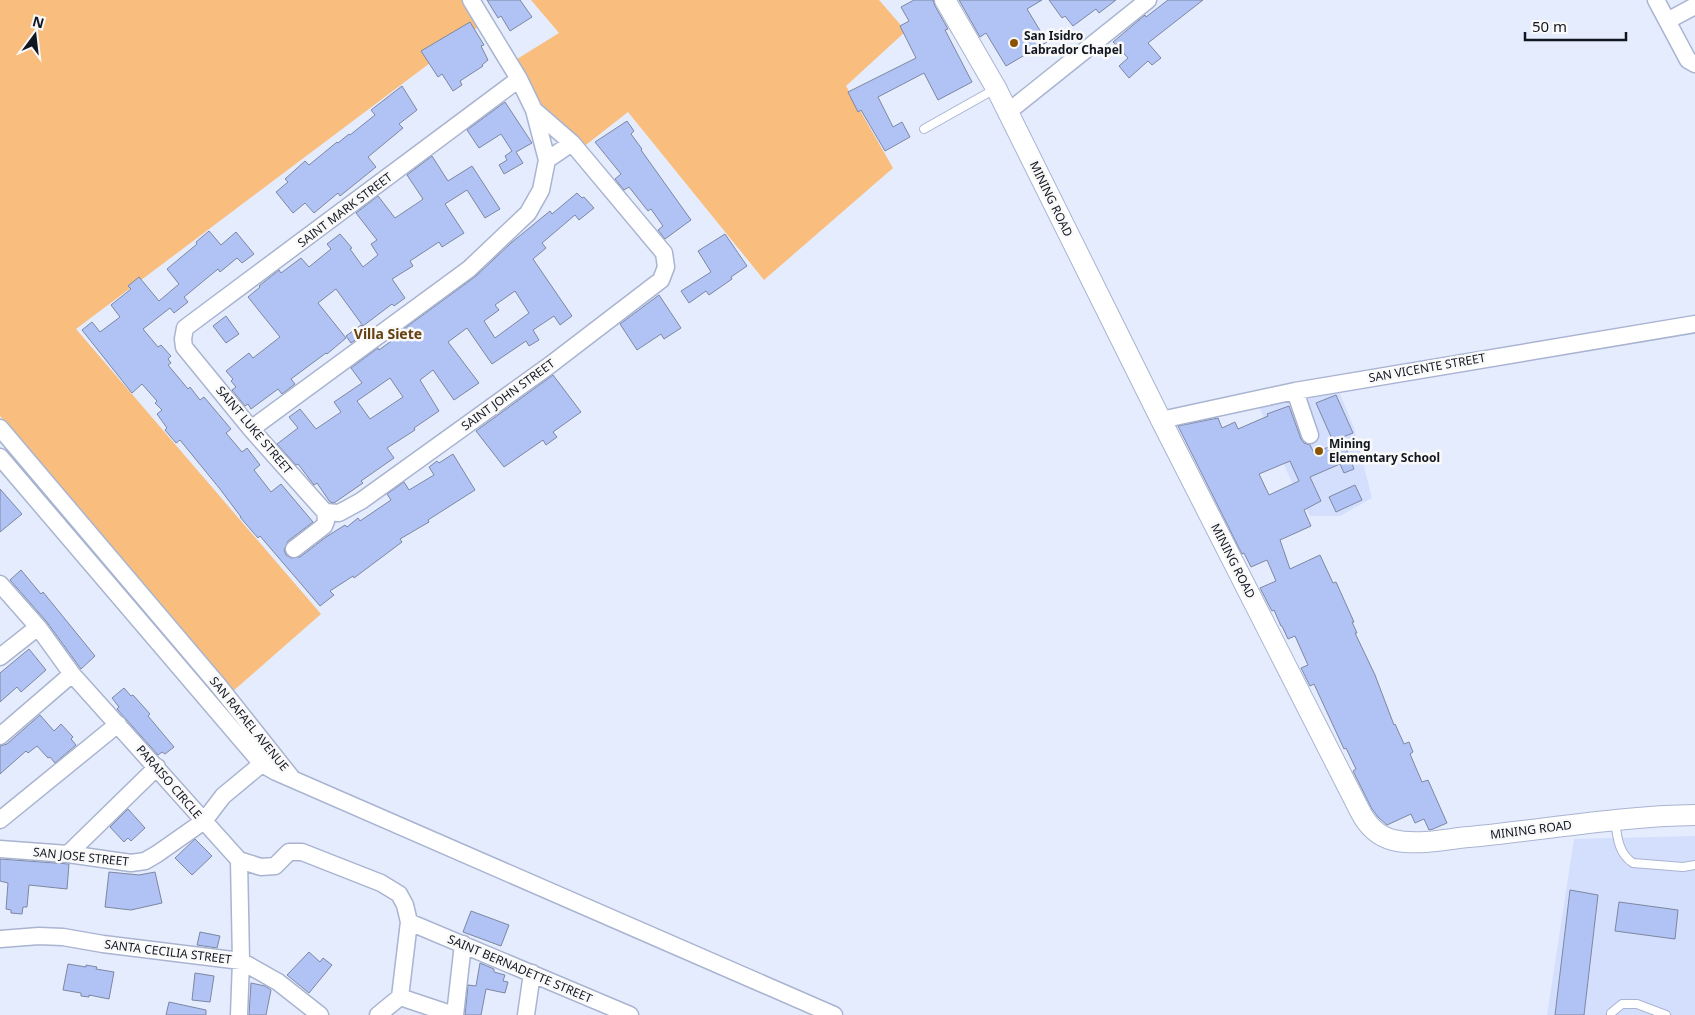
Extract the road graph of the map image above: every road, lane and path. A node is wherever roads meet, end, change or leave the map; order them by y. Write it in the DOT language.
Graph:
graph roads {
  1 [pos="471,0"];
  2 [pos="945,0"];
  3 [pos="1148,0"];
  4 [pos="1656,0"];
  5 [pos="1695,6"];
  6 [pos="1667,21"];
  7 [pos="1695,64"];
  8 [pos="519,79"];
  9 [pos="996,88"];
  10 [pos="534,110"];
  11 [pos="1008,112"];
  12 [pos="924,129"];
  13 [pos="572,143"];
  14 [pos="547,160"];
  15 [pos="1695,324"];
  16 [pos="184,347"];
  17 [pos="1294,391"];
  18 [pos="1161,420"];
  19 [pos="0,428"];
  20 [pos="251,430"];
  21 [pos="1310,435"];
  22 [pos="0,457"];
  23 [pos="325,512"];
  24 [pos="86,528"];
  25 [pos="71,540"];
  26 [pos="294,548"];
  27 [pos="0,584"];
  28 [pos="38,627"];
  29 [pos="190,651"];
  30 [pos="0,657"];
  31 [pos="176,663"];
  32 [pos="72,674"];
  33 [pos="118,724"];
  34 [pos="0,736"];
  35 [pos="268,759"];
  36 [pos="157,767"];
  37 [pos="1695,815"];
  38 [pos="1615,819"];
  39 [pos="0,820"];
  40 [pos="204,821"];
  41 [pos="0,849"];
  42 [pos="68,854"];
  43 [pos="239,860"];
  44 [pos="1695,865"];
  45 [pos="409,922"];
  46 [pos="0,939"];
  47 [pos="463,944"];
  48 [pos="241,961"];
  49 [pos="532,973"];
  50 [pos="400,997"];
  51 [pos="604,1010"];
  52 [pos="239,1015"];
  53 [pos="320,1015"];
  54 [pos="378,1015"];
  55 [pos="455,1015"];
  56 [pos="526,1015"];
  57 [pos="630,1015"];
  58 [pos="834,1015"];
  59 [pos="1611,1015"];
  60 [pos="1666,1015"];
  1 -- 8 [label="street"];
  2 -- 9 [label="street, MINING ROAD"];
  3 -- 11 [label="street"];
  4 -- 6 [label="street"];
  5 -- 6 [label="street"];
  6 -- 7 [label="street"];
  8 -- 10 [label="street"];
  8 -- 16 [label="street, SAINT MARK STREET"];
  9 -- 11 [label="street, MINING ROAD"];
  9 -- 12 [label="lane"];
  10 -- 13 [label="street"];
  10 -- 14 [label="street"];
  11 -- 18 [label="street, MINING ROAD"];
  13 -- 14 [label="street"];
  13 -- 23 [label="street, SAINT JOHN STREET"];
  14 -- 20 [label="street"];
  15 -- 17 [label="street, SAN VICENTE STREET"];
  16 -- 20 [label="street, SAINT LUKE STREET"];
  17 -- 18 [label="street, SAN VICENTE STREET"];
  17 -- 21 [label="street"];
  18 -- 38 [label="street, MINING ROAD"];
  19 -- 24 [label="street, SAN RAFAEL AVENUE"];
  20 -- 23 [label="street, SAINT LUKE STREET"];
  22 -- 25 [label="street, SAN RAFAEL AVENUE"];
  23 -- 26 [label="street"];
  24 -- 25 [label="street"];
  24 -- 29 [label="street, SAN RAFAEL AVENUE"];
  25 -- 31 [label="street, SAN RAFAEL AVENUE"];
  27 -- 28 [label="street, PARAISO CIRCLE"];
  28 -- 30 [label="street"];
  28 -- 32 [label="street, PARAISO CIRCLE"];
  29 -- 31 [label="street"];
  29 -- 35 [label="street, SAN RAFAEL AVENUE"];
  31 -- 35 [label="street, SAN RAFAEL AVENUE"];
  32 -- 33 [label="street, PARAISO CIRCLE"];
  32 -- 34 [label="street"];
  33 -- 36 [label="street, PARAISO CIRCLE"];
  33 -- 39 [label="street"];
  35 -- 40 [label="street, SAN JOSE STREET"];
  35 -- 58 [label="street, SAN RAFAEL AVENUE"];
  36 -- 40 [label="street, PARAISO CIRCLE"];
  36 -- 42 [label="street"];
  37 -- 38 [label="street, MINING ROAD"];
  38 -- 44 [label="lane"];
  40 -- 42 [label="street, SAN JOSE STREET"];
  40 -- 43 [label="street, PARAISO CIRCLE"];
  41 -- 42 [label="street, SAN JOSE STREET"];
  43 -- 45 [label="street"];
  43 -- 48 [label="street"];
  45 -- 47 [label="street, SAINT BERNADETTE STREET"];
  45 -- 50 [label="street"];
  46 -- 48 [label="street, SANTA CECILIA STREET"];
  47 -- 49 [label="street, SAINT BERNADETTE STREET"];
  47 -- 55 [label="street"];
  48 -- 52 [label="street"];
  48 -- 53 [label="street, SANTA CECILIA STREET"];
  49 -- 51 [label="street, SAINT BERNADETTE STREET"];
  49 -- 56 [label="street"];
  50 -- 54 [label="street"];
  50 -- 55 [label="street"];
  51 -- 57 [label="street, SAINT BERNADETTE STREET"];
  59 -- 60 [label="lane"];
}
